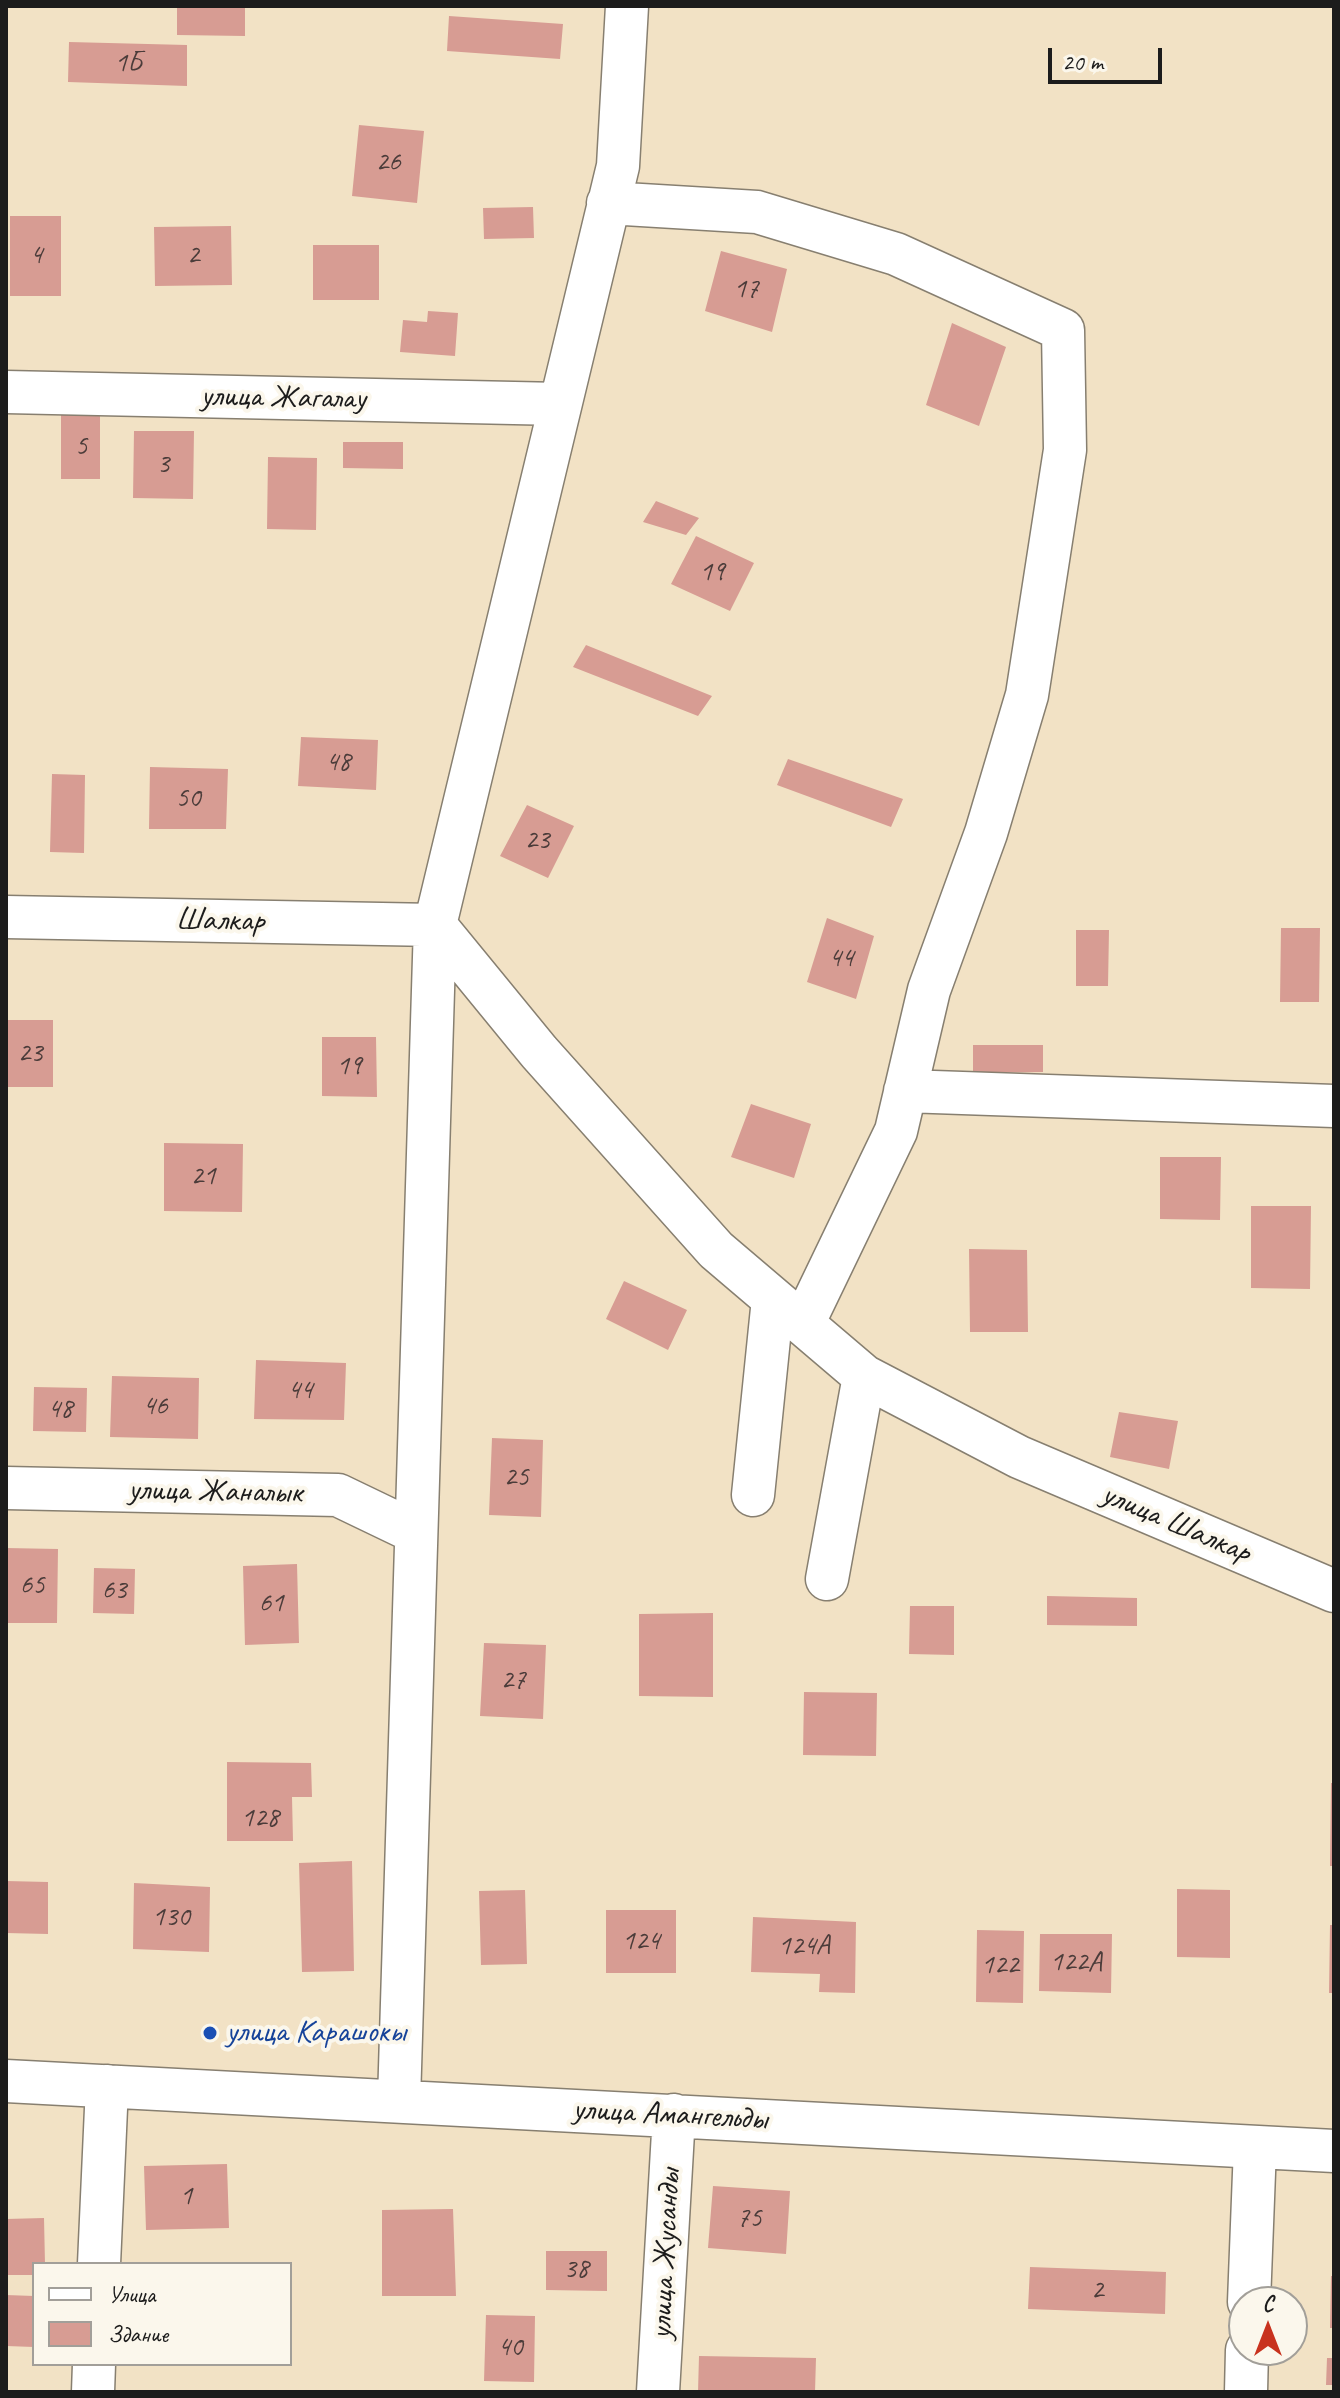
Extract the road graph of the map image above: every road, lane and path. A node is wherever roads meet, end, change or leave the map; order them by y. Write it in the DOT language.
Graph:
graph roads {
  1 [pos="627,6"];
  2 [pos="608,203"];
  3 [pos="6,392"];
  4 [pos="560,404"];
  5 [pos="6,917"];
  6 [pos="435,925"];
  7 [pos="905,1091"];
  8 [pos="1334,1106"];
  9 [pos="788,1311"];
  10 [pos="864,1376"];
  11 [pos="6,1488"];
  12 [pos="753,1495"];
  13 [pos="415,1532"];
  14 [pos="827,1579"];
  15 [pos="1334,1591"];
  16 [pos="6,2081"];
  17 [pos="107,2086"];
  18 [pos="399,2101"];
  19 [pos="674,2115"];
  20 [pos="1255,2147"];
  21 [pos="1334,2151"];
  22 [pos="99,2262"];
  23 [pos="1250,2286"];
  24 [pos="94,2366"];
  25 [pos="1247,2366"];
  26 [pos="93,2392"];
  27 [pos="658,2392"];
  28 [pos="1246,2392"];
  1 -- 2 [label="street"];
  2 -- 4 [label="street"];
  2 -- 7 [label="street"];
  3 -- 4 [label="street, улица Жагалау"];
  4 -- 6 [label="street"];
  5 -- 6 [label="street, Шалкар"];
  6 -- 9 [label="street, улица Шалкар"];
  6 -- 13 [label="street"];
  7 -- 8 [label="street"];
  7 -- 9 [label="street"];
  9 -- 10 [label="street, улица Шалкар"];
  9 -- 12 [label="street"];
  10 -- 14 [label="street"];
  10 -- 15 [label="street, улица Шалкар"];
  11 -- 13 [label="street, улица Жаналык"];
  13 -- 18 [label="street"];
  16 -- 17 [label="street, улица Амангельды"];
  17 -- 18 [label="street, улица Амангельды"];
  17 -- 22 [label="street"];
  18 -- 19 [label="street, улица Амангельды"];
  19 -- 20 [label="street, улица Амангельды"];
  19 -- 27 [label="street, улица Жусанды"];
  20 -- 21 [label="street, улица Амангельды"];
  20 -- 23 [label="street"];
  24 -- 26 [label="street"];
  25 -- 28 [label="street"];
}
